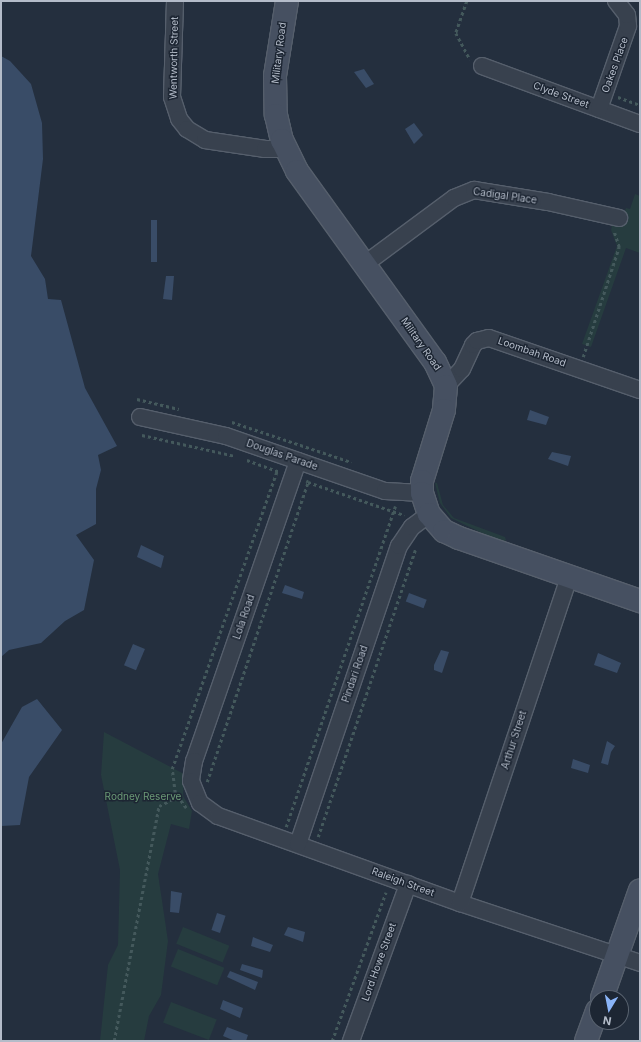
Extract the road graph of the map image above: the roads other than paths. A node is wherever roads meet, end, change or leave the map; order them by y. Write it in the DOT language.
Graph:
graph roads {
  1 [pos="175,1"];
  2 [pos="287,1"];
  3 [pos="616,1"];
  4 [pos="482,66"];
  5 [pos="599,109"];
  6 [pos="640,124"];
  7 [pos="286,149"];
  8 [pos="619,218"];
  9 [pos="365,264"];
  10 [pos="446,386"];
  11 [pos="640,390"];
  12 [pos="140,418"];
  13 [pos="298,461"];
  14 [pos="422,493"];
  15 [pos="429,514"];
  16 [pos="569,577"];
  17 [pos="640,601"];
  18 [pos="191,773"];
  19 [pos="298,844"];
  20 [pos="408,884"];
  21 [pos="640,890"];
  22 [pos="460,903"];
  23 [pos="617,956"];
  24 [pos="640,963"];
  25 [pos="605,990"];
  26 [pos="590,1030"];
  27 [pos="351,1041"];
  28 [pos="586,1041"];
  1 -- 7 [label="street, Wentworth Street"];
  2 -- 7 [label="street, Military Road"];
  3 -- 5 [label="street, Oakes Place"];
  4 -- 5 [label="street, Clyde Street"];
  5 -- 6 [label="street, Clyde Street"];
  7 -- 9 [label="street, Military Road"];
  8 -- 9 [label="street, Cadigal Place"];
  9 -- 10 [label="street, Military Road"];
  10 -- 11 [label="street, Loombah Road"];
  10 -- 14 [label="street, Military Road"];
  12 -- 13 [label="street, Douglas Parade"];
  13 -- 14 [label="street, Douglas Parade"];
  13 -- 18 [label="street, Lola Road"];
  14 -- 15 [label="street, Military Road"];
  15 -- 16 [label="street, Military Road"];
  15 -- 19 [label="street, Pindari Road"];
  16 -- 17 [label="street, Military Road"];
  16 -- 22 [label="street, Arthur Street"];
  18 -- 19 [label="street, Raleigh Street"];
  19 -- 20 [label="street, Raleigh Street"];
  20 -- 22 [label="street, Raleigh Street"];
  20 -- 27 [label="street, Lord Howe Street"];
  21 -- 23 [label="street"];
  22 -- 23 [label="street, Raleigh Street"];
  23 -- 24 [label="street, Raleigh Street"];
  23 -- 25 [label="street"];
  26 -- 28 [label="street"];
}
